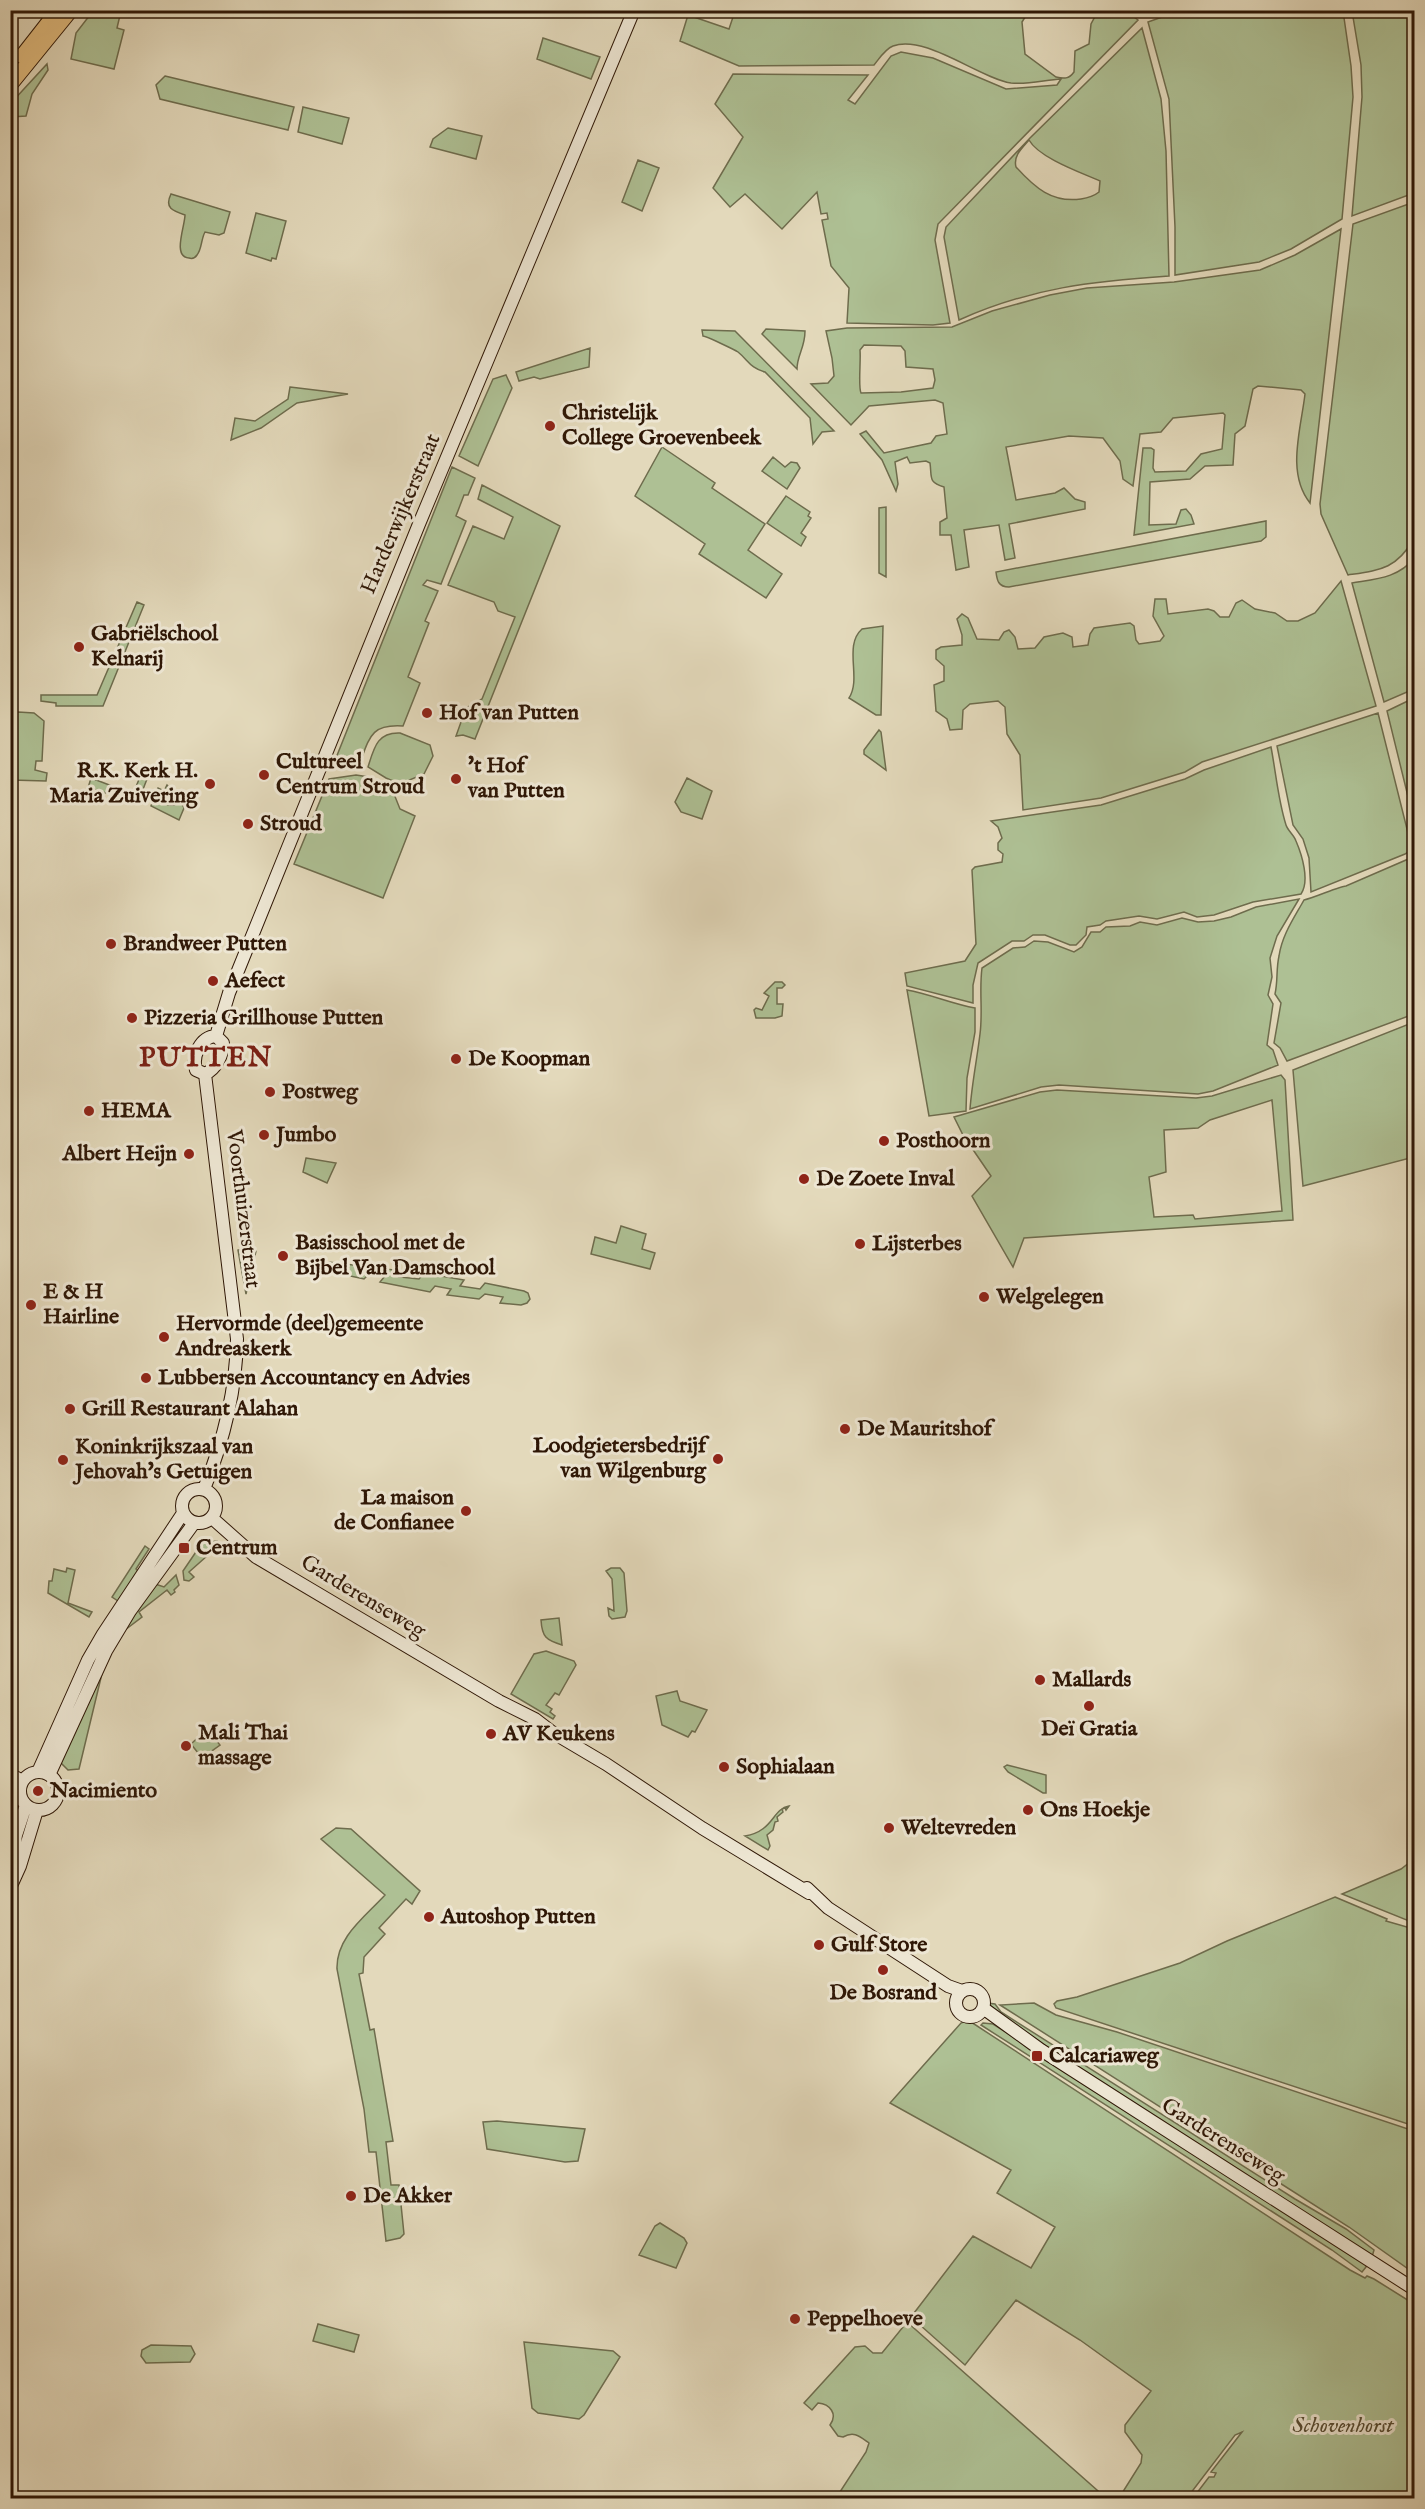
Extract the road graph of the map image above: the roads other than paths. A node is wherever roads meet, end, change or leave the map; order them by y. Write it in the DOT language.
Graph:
graph roads {
  1 [pos="58,10"];
  2 [pos="71,10"];
  3 [pos="634,10"];
  4 [pos="10,71"];
  5 [pos="10,85"];
  6 [pos="216,1036"];
  7 [pos="205,1074"];
  8 [pos="204,1489"];
  9 [pos="183,1513"];
  10 [pos="212,1518"];
  11 [pos="194,1522"];
  12 [pos="44,1773"];
  13 [pos="10,1774"];
  14 [pos="22,1781"];
  15 [pos="32,1807"];
  16 [pos="10,1874"];
  17 [pos="10,1888"];
  18 [pos="960,1994"];
  19 [pos="982,2010"];
  20 [pos="1414,2289"];
  1 -- 4 [label="main road"];
  2 -- 5 [label="main road"];
  3 -- 6 [label="main road, Harderwijkerstraat"];
  6 -- 7 [label="main road"];
  6 -- 7 [label="main road, Voorthuizerstraat"];
  7 -- 8 [label="main road, Voorthuizerstraat"];
  8 -- 9 [label="main road"];
  8 -- 10 [label="main road"];
  9 -- 11 [label="main road"];
  9 -- 12 [label="main road"];
  10 -- 11 [label="main road"];
  10 -- 18 [label="main road, Garderenseweg"];
  11 -- 12 [label="main road"];
  12 -- 14 [label="main road"];
  12 -- 15 [label="main road"];
  13 -- 14 [label="main road"];
  14 -- 15 [label="main road"];
  15 -- 16 [label="main road"];
  15 -- 17 [label="main road"];
  18 -- 19 [label="main road"];
  18 -- 19 [label="main road"];
  19 -- 20 [label="main road, Garderenseweg"];
}
